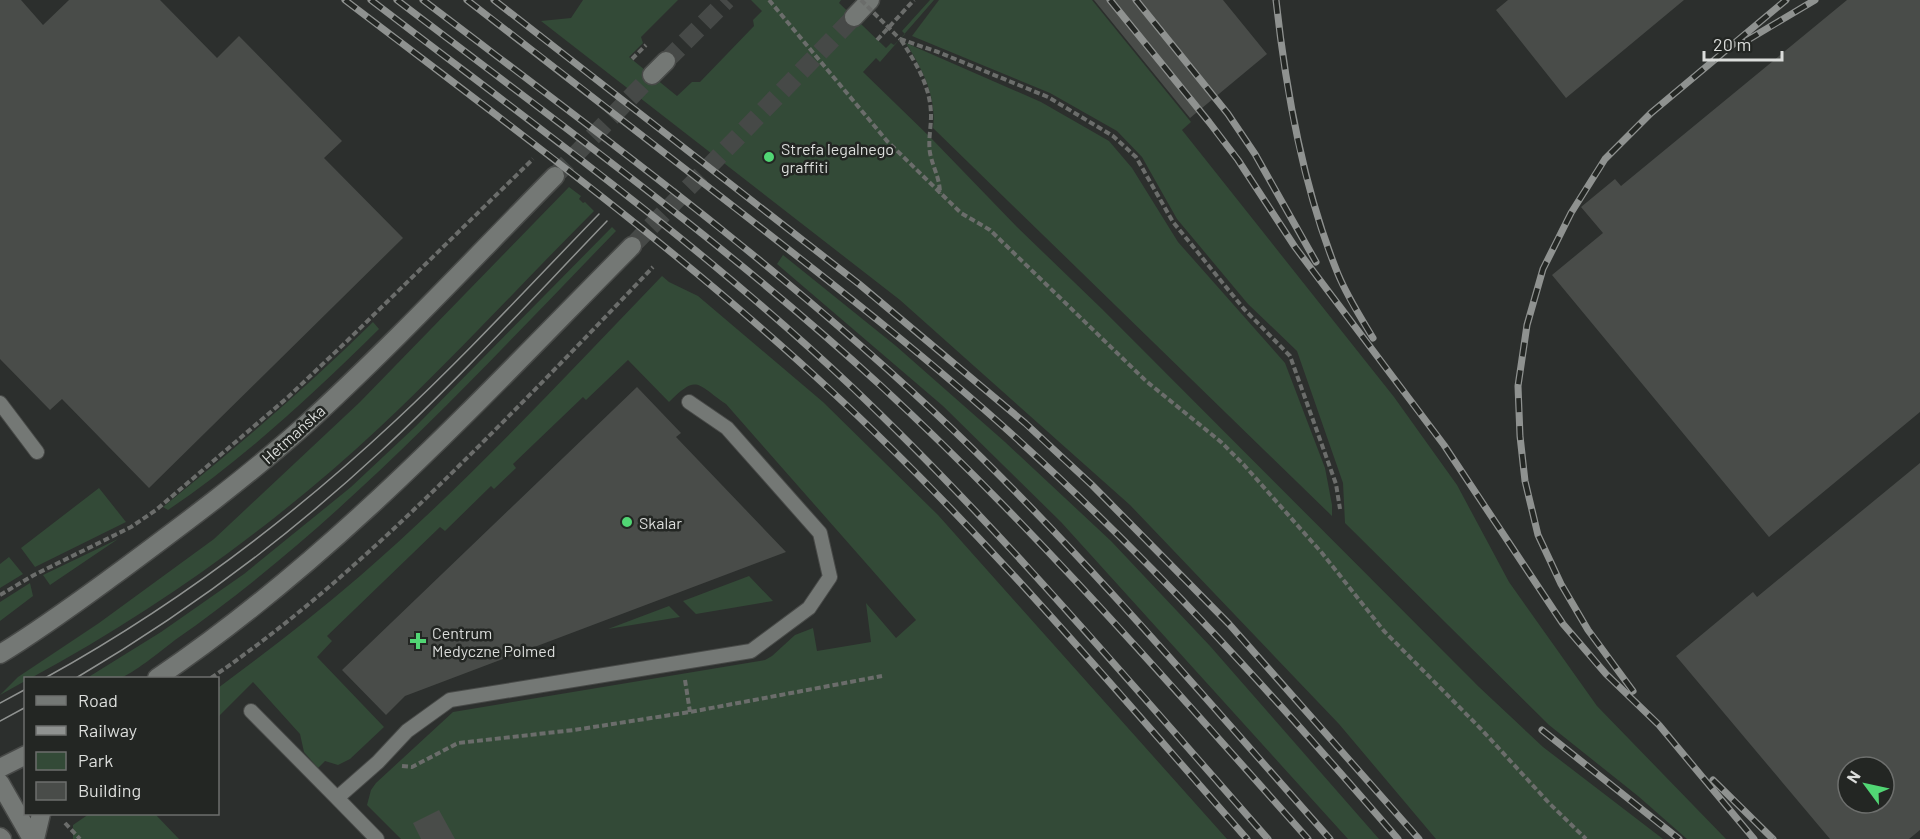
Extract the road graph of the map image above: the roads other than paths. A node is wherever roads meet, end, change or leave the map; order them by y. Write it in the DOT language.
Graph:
graph roads {
  1 [pos="870,0"];
  2 [pos="857,9"];
  3 [pos="666,61"];
  4 [pos="652,75"];
  5 [pos="555,176"];
  6 [pos="632,246"];
  7 [pos="689,402"];
  8 [pos="0,403"];
  9 [pos="37,452"];
  10 [pos="0,654"];
  11 [pos="158,677"];
  12 [pos="251,711"];
  13 [pos="24,755"];
  14 [pos="0,768"];
  15 [pos="0,783"];
  16 [pos="337,798"];
  17 [pos="40,815"];
  18 [pos="33,839"];
  19 [pos="377,839"];
  1 -- 2 [label="main road"];
  3 -- 4 [label="main road"];
  5 -- 10 [label="main road, Hetmańska"];
  6 -- 11 [label="main road"];
  7 -- 16 [label="lane"];
  8 -- 9 [label="lane"];
  12 -- 16 [label="lane"];
  13 -- 14 [label="main road"];
  15 -- 18 [label="main road"];
  16 -- 19 [label="lane"];
  17 -- 18 [label="main road"];
}
